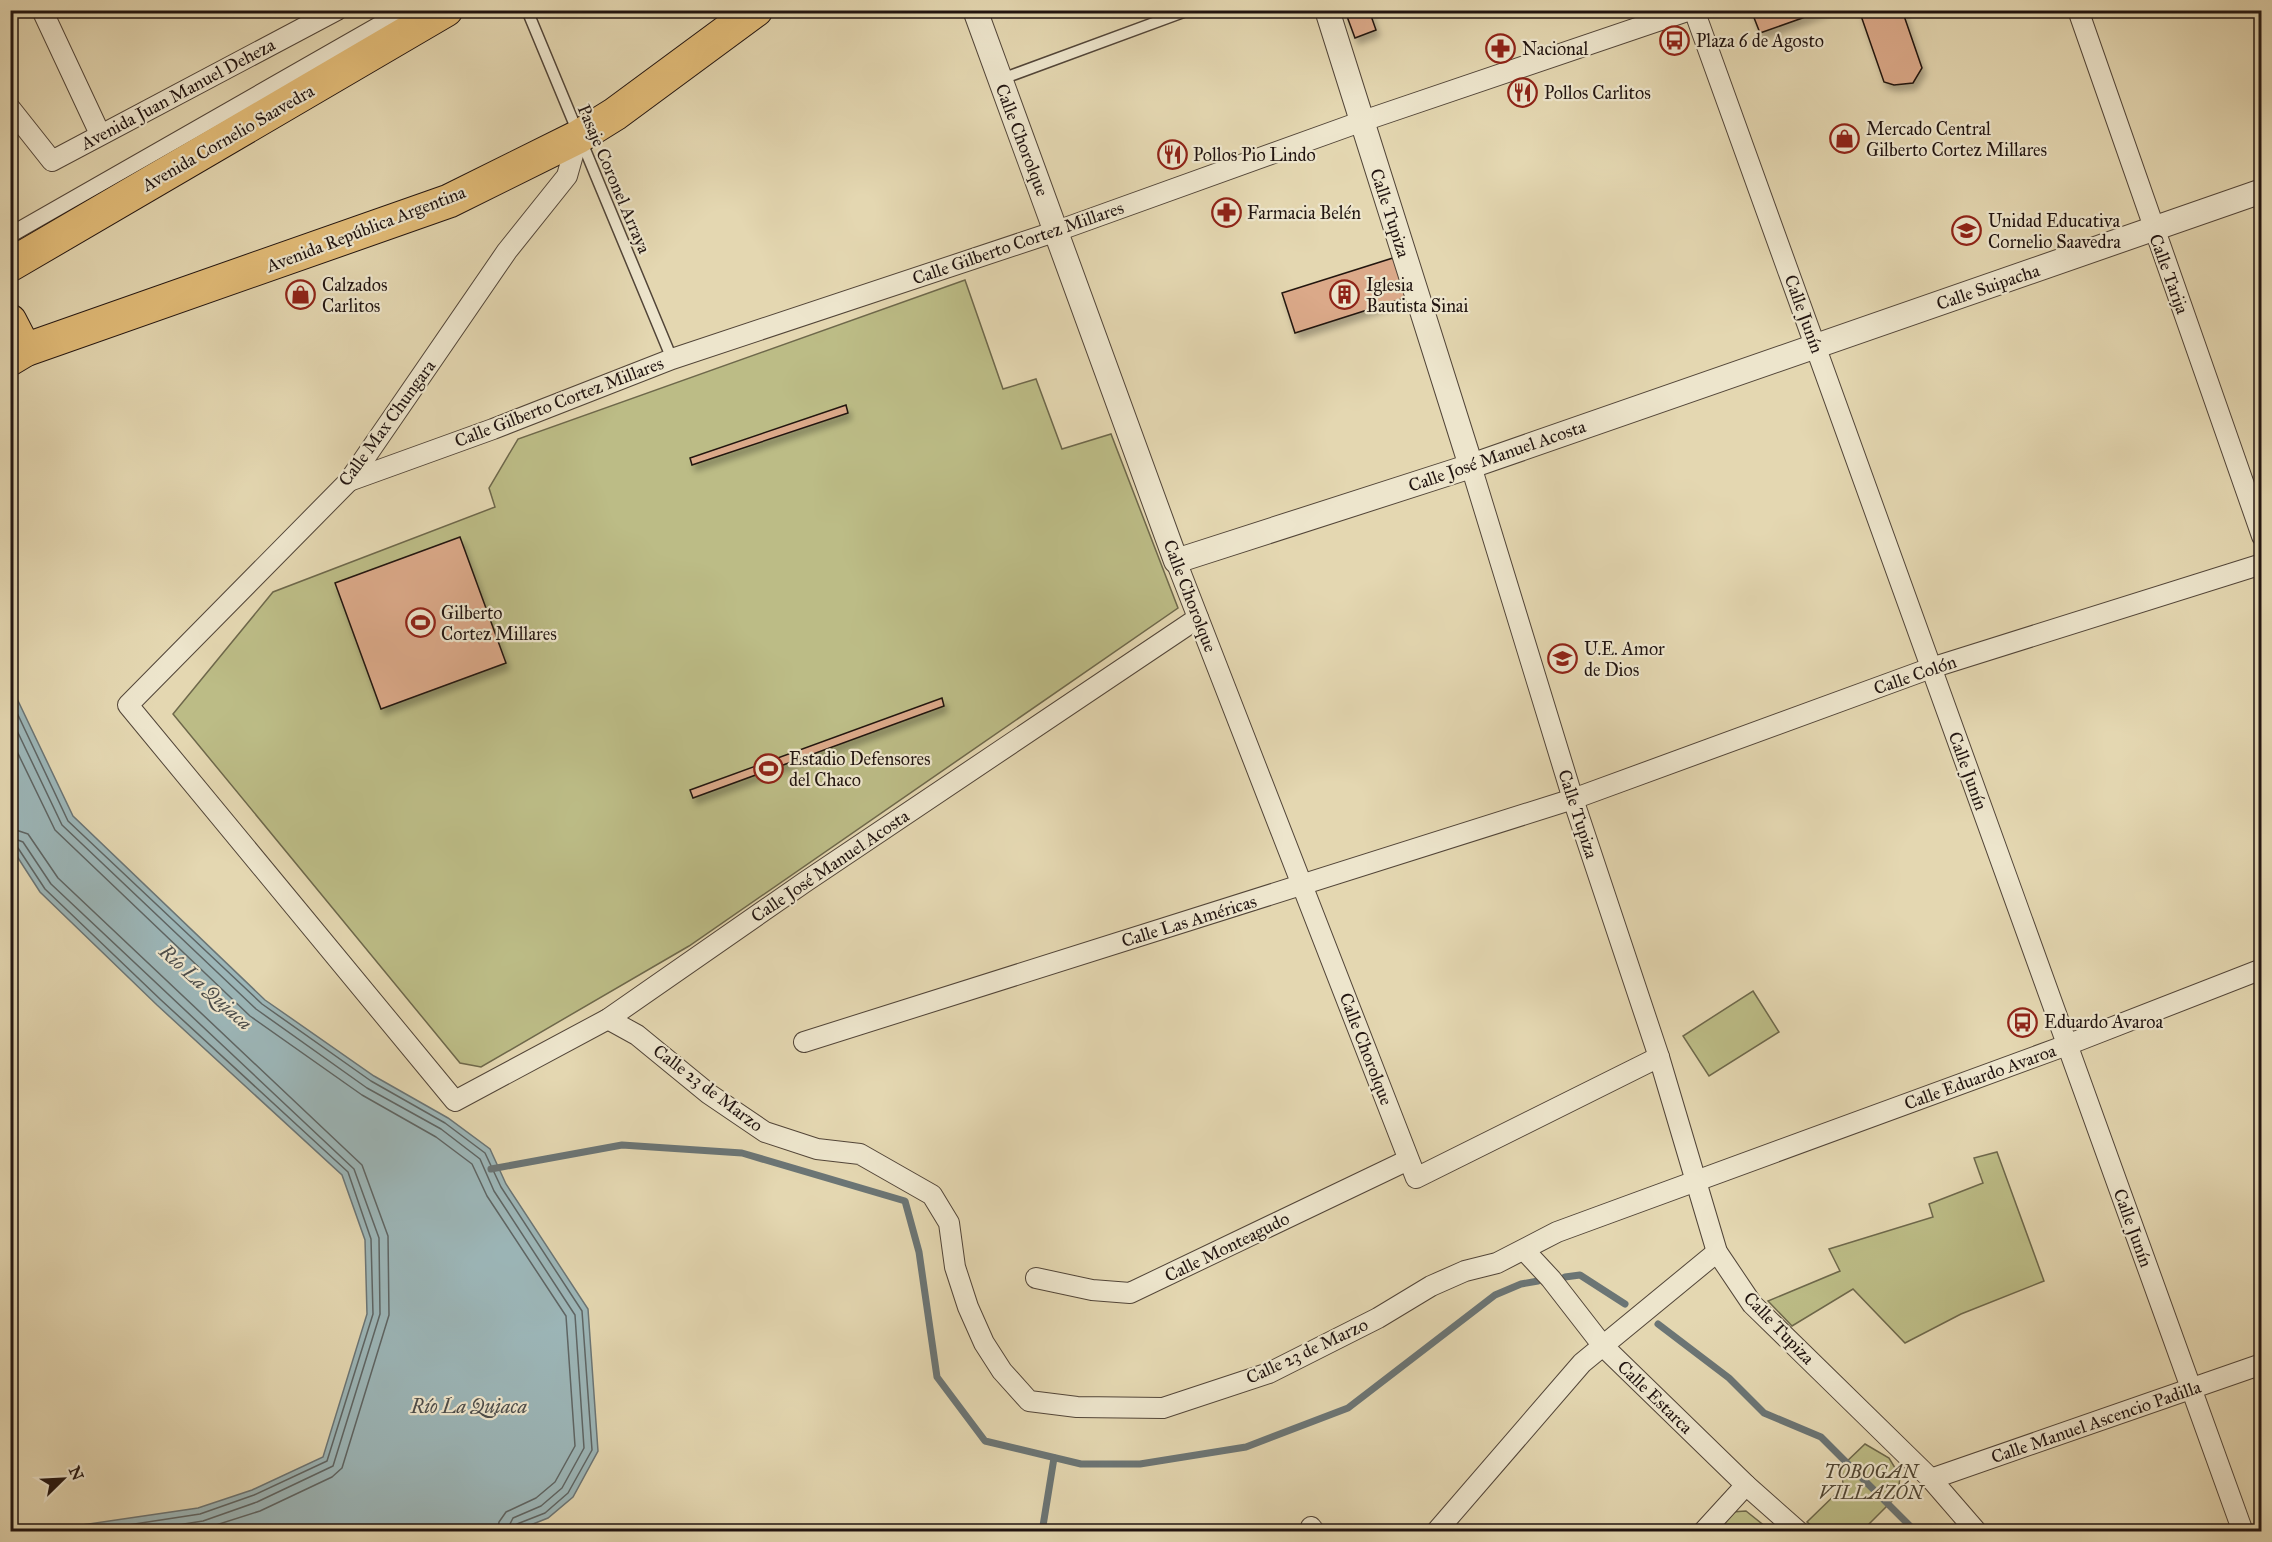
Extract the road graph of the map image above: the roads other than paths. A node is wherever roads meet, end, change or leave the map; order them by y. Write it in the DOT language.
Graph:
graph roads {
  1 [pos="42,10"];
  2 [pos="337,10"];
  3 [pos="404,10"];
  4 [pos="446,10"];
  5 [pos="527,10"];
  6 [pos="756,10"];
  7 [pos="975,10"];
  8 [pos="1189,10"];
  9 [pos="1327,10"];
  10 [pos="1692,10"];
  11 [pos="2078,10"];
  12 [pos="999,80"];
  13 [pos="10,108"];
  14 [pos="1360,122"];
  15 [pos="100,134"];
  16 [pos="578,137"];
  17 [pos="2262,191"];
  18 [pos="2153,229"];
  19 [pos="1057,231"];
  20 [pos="10,235"];
  21 [pos="10,265"];
  22 [pos="10,321"];
  23 [pos="1816,348"];
  24 [pos="18,354"];
  25 [pos="672,358"];
  26 [pos="1471,466"];
  27 [pos="349,481"];
  28 [pos="2262,536"];
  29 [pos="1176,561"];
  30 [pos="2262,564"];
  31 [pos="1198,618"];
  32 [pos="1931,668"];
  33 [pos="1573,799"];
  34 [pos="1302,885"];
  35 [pos="2262,969"];
  36 [pos="608,1019"];
  37 [pos="804,1042"];
  38 [pos="2067,1045"];
  39 [pos="1659,1057"];
  40 [pos="455,1101"];
  41 [pos="1412,1169"];
  42 [pos="1698,1181"];
  43 [pos="1525,1251"];
  44 [pos="1717,1252"];
  45 [pos="1036,1278"];
  46 [pos="1603,1346"];
  47 [pos="2262,1364"];
  48 [pos="2191,1389"];
  49 [pos="1931,1479"];
  50 [pos="1746,1485"];
  51 [pos="1436,1532"];
  52 [pos="1703,1532"];
  53 [pos="1799,1532"];
  54 [pos="1977,1532"];
  55 [pos="2243,1532"];
  1 -- 15 [label="street"];
  2 -- 15 [label="street, Avenida Juan Manuel Deheza"];
  3 -- 20 [label="street"];
  4 -- 21 [label="highway, Avenida Cornelio Saavedra"];
  5 -- 16 [label="lane, Pasaje Coronel Arraya"];
  6 -- 16 [label="highway, Avenida República Argentina"];
  7 -- 12 [label="street, Calle Chorolque"];
  8 -- 12 [label="lane"];
  9 -- 14 [label="street, Calle Tupiza"];
  10 -- 14 [label="street, Calle Gilberto Cortez Millares"];
  10 -- 23 [label="street, Calle Junín"];
  11 -- 18 [label="street, Calle Tarija"];
  12 -- 19 [label="street, Calle Chorolque"];
  13 -- 15 [label="street, Avenida Juan Manuel Deheza"];
  14 -- 19 [label="street, Calle Gilberto Cortez Millares"];
  14 -- 26 [label="street, Calle Tupiza"];
  16 -- 24 [label="highway, Avenida República Argentina"];
  16 -- 25 [label="lane, Pasaje Coronel Arraya"];
  16 -- 27 [label="street, Calle Max Chungara"];
  17 -- 18 [label="street, Calle Suipacha"];
  18 -- 23 [label="street, Calle Suipacha"];
  18 -- 28 [label="street, Calle Tarija"];
  19 -- 25 [label="street, Calle Gilberto Cortez Millares"];
  19 -- 29 [label="street, Calle Chorolque"];
  22 -- 24 [label="highway"];
  23 -- 26 [label="street, Calle José Manuel Acosta"];
  23 -- 32 [label="street, Calle Junín"];
  25 -- 27 [label="street, Calle Gilberto Cortez Millares"];
  26 -- 29 [label="street, Calle José Manuel Acosta"];
  26 -- 33 [label="street, Calle Tupiza"];
  27 -- 40 [label="street, Calle Max Chungara"];
  29 -- 31 [label="street, Calle Chorolque"];
  30 -- 32 [label="street, Calle Colón"];
  31 -- 34 [label="street, Calle Chorolque"];
  31 -- 36 [label="street, Calle José Manuel Acosta"];
  32 -- 33 [label="street, Calle Colón"];
  32 -- 38 [label="street, Calle Junín"];
  33 -- 34 [label="street, Calle Las Américas"];
  33 -- 39 [label="street, Calle Tupiza"];
  34 -- 37 [label="street, Calle Las Américas"];
  34 -- 41 [label="street, Calle Chorolque"];
  35 -- 38 [label="street, Calle Eduardo Avaroa"];
  36 -- 40 [label="street, Calle José Manuel Acosta"];
  36 -- 43 [label="street, Calle 23 de Marzo"];
  38 -- 42 [label="street, Calle Eduardo Avaroa"];
  38 -- 48 [label="street, Calle Junín"];
  39 -- 41 [label="street, Calle Monteagudo"];
  39 -- 42 [label="street, Calle Tupiza"];
  41 -- 45 [label="street, Calle Monteagudo"];
  42 -- 43 [label="street, Calle 23 de Marzo"];
  42 -- 44 [label="street, Calle Tupiza"];
  43 -- 46 [label="street, Calle Estarca"];
  44 -- 46 [label="street"];
  44 -- 49 [label="street, Calle Tupiza"];
  46 -- 50 [label="street, Calle Estarca"];
  46 -- 51 [label="street"];
  47 -- 48 [label="street, Calle Manuel Ascencio Padilla"];
  48 -- 49 [label="street, Calle Manuel Ascencio Padilla"];
  48 -- 55 [label="street, Calle Junín"];
  49 -- 54 [label="street, Calle Tupiza"];
  50 -- 52 [label="street"];
  50 -- 53 [label="street, Calle Estarca"];
}
